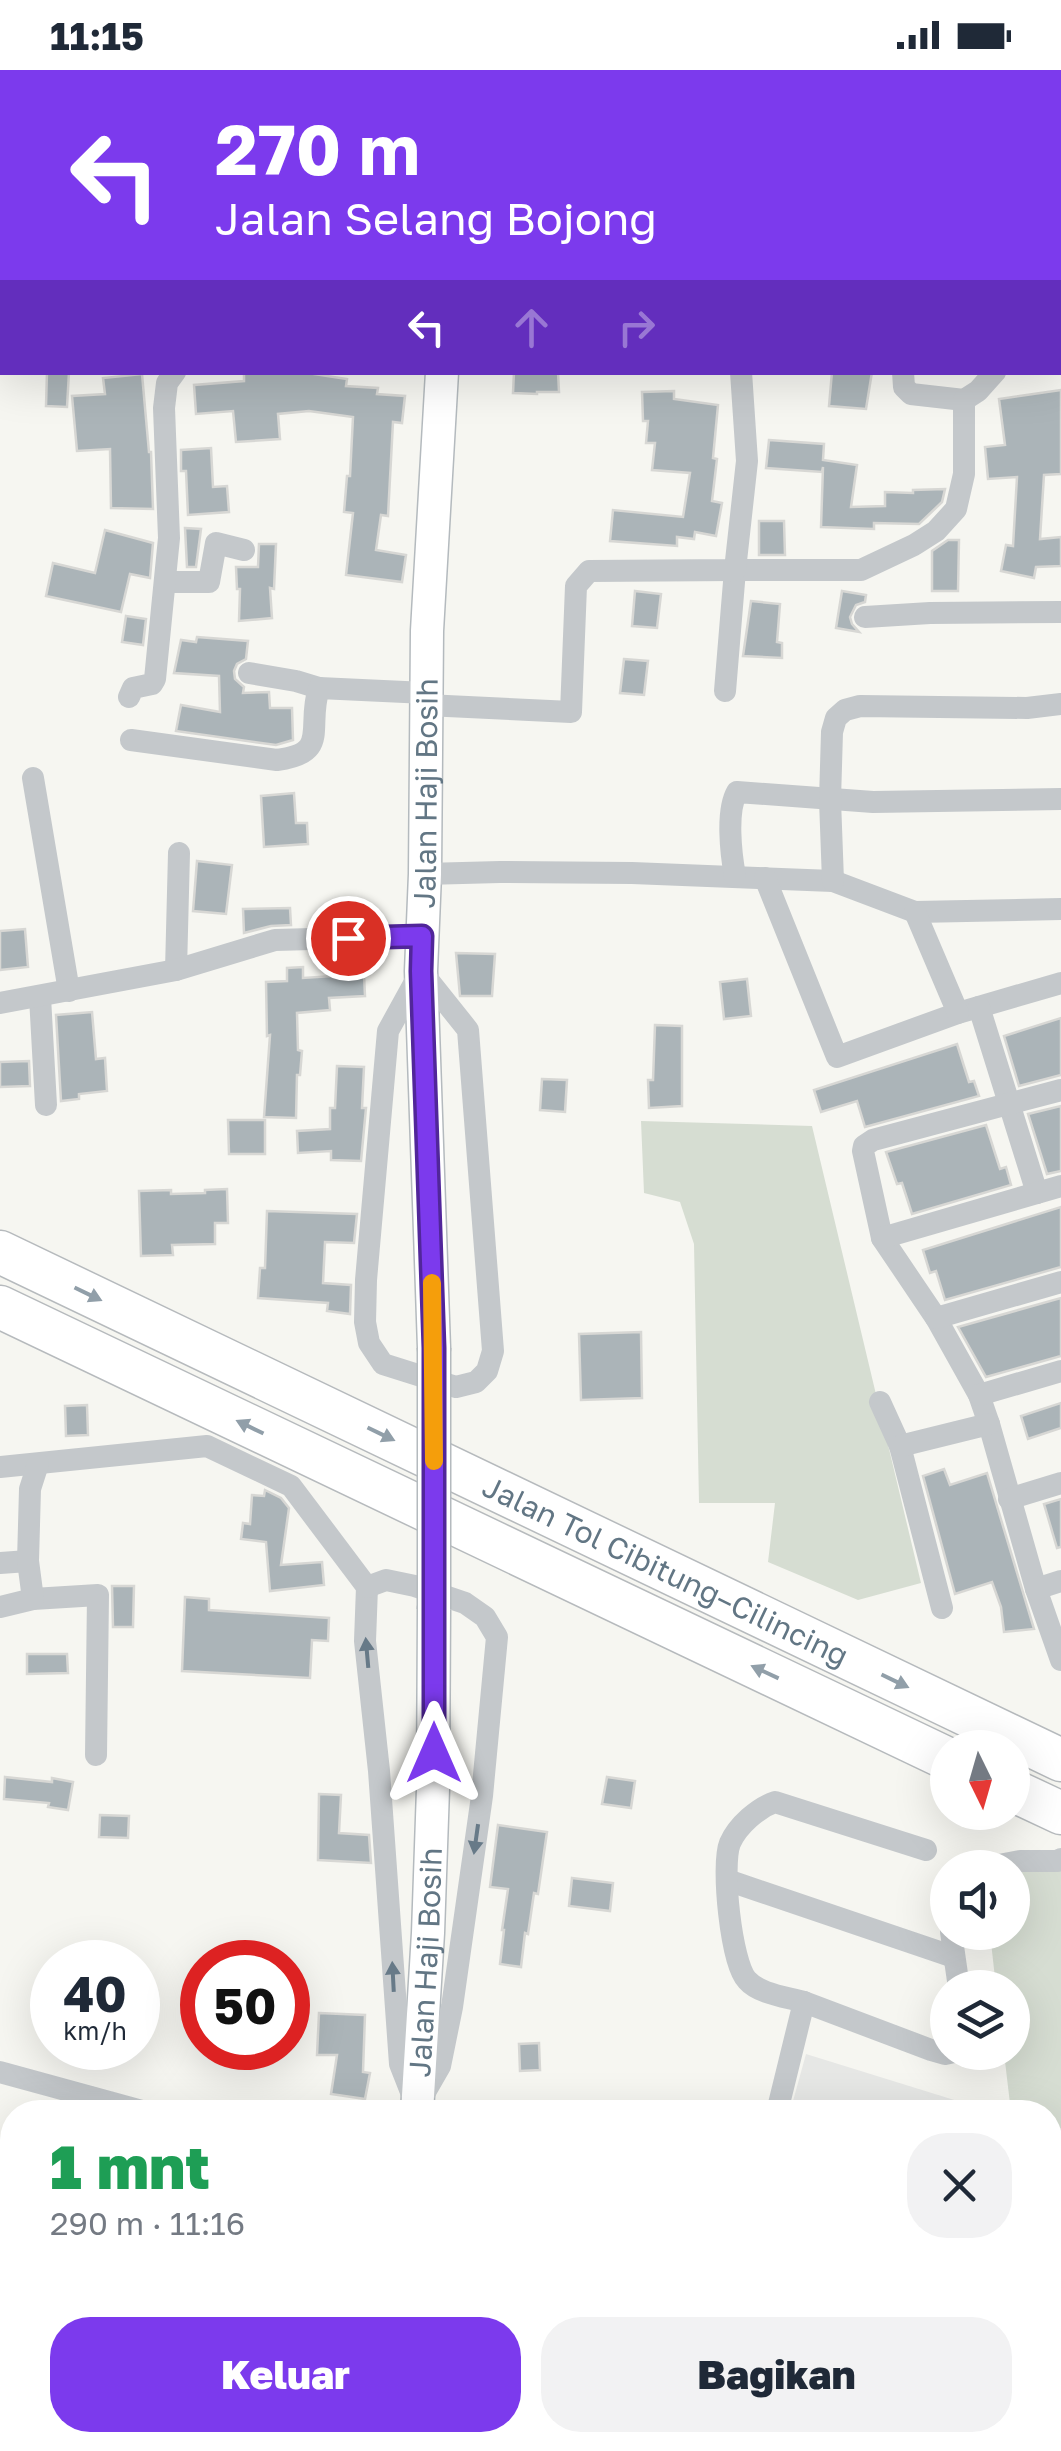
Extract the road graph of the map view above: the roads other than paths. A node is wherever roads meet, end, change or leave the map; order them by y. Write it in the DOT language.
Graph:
graph roads {
  1 [pos="173,375"];
  2 [pos="437,375"];
  3 [pos="741,375"];
  4 [pos="903,375"];
  5 [pos="993,375"];
  6 [pos="964,400"];
  7 [pos="244,550"];
  8 [pos="735,570"];
  9 [pos="166,582"];
  10 [pos="1061,612"];
  11 [pos="866,616"];
  12 [pos="249,673"];
  13 [pos="319,688"];
  14 [pos="725,690"];
  15 [pos="130,696"];
  16 [pos="426,700"];
  17 [pos="1061,704"];
  18 [pos="130,740"];
  19 [pos="33,778"];
  20 [pos="1061,799"];
  21 [pos="830,800"];
  22 [pos="179,854"];
  23 [pos="424,874"];
  24 [pos="735,876"];
  25 [pos="765,878"];
  26 [pos="833,881"];
  27 [pos="1061,909"];
  28 [pos="915,912"];
  29 [pos="422,936"];
  30 [pos="176,970"];
  31 [pos="421,971"];
  32 [pos="1061,982"];
  33 [pos="69,991"];
  34 [pos="40,997"];
  35 [pos="0,1003"];
  36 [pos="969,1010"];
  37 [pos="1061,1090"];
  38 [pos="46,1104"];
  39 [pos="1009,1104"];
  40 [pos="1061,1186"];
  41 [pos="1037,1193"];
  42 [pos="882,1238"];
  43 [pos="0,1252"];
  44 [pos="1061,1282"];
  45 [pos="0,1308"];
  46 [pos="936,1318"];
  47 [pos="1061,1371"];
  48 [pos="979,1396"];
  49 [pos="880,1402"];
  50 [pos="989,1424"];
  51 [pos="900,1446"];
  52 [pos="38,1464"];
  53 [pos="0,1467"];
  54 [pos="1061,1482"];
  55 [pos="1009,1499"];
  56 [pos="28,1561"];
  57 [pos="0,1564"];
  58 [pos="1061,1581"];
  59 [pos="366,1587"];
  60 [pos="1036,1589"];
  61 [pos="33,1599"];
  62 [pos="0,1607"];
  63 [pos="942,1608"];
  64 [pos="1061,1660"];
  65 [pos="930,1750"];
  66 [pos="96,1756"];
  67 [pos="1061,1760"];
  68 [pos="1030,1798"];
  69 [pos="1056,1810"];
  70 [pos="926,1850"];
  71 [pos="1061,1859"];
  72 [pos="1030,1861"];
  73 [pos="727,1880"];
  74 [pos="953,1950"];
  75 [pos="954,1958"];
  76 [pos="956,1970"];
  77 [pos="804,2002"];
  78 [pos="930,2050"];
  79 [pos="0,2072"];
  80 [pos="102,2100"];
  81 [pos="414,2100"];
  82 [pos="418,2100"];
  83 [pos="422,2100"];
  84 [pos="780,2100"];
  1 -- 9 [label="street"];
  2 -- 16 [label="main road, Jalan Haji Bosih"];
  3 -- 8 [label="street"];
  4 -- 6 [label="street"];
  5 -- 6 [label="street"];
  6 -- 8 [label="street"];
  7 -- 9 [label="street"];
  8 -- 14 [label="street"];
  8 -- 16 [label="street"];
  9 -- 15 [label="street"];
  10 -- 11 [label="street"];
  12 -- 13 [label="street"];
  13 -- 16 [label="street"];
  13 -- 18 [label="street"];
  16 -- 23 [label="main road, Jalan Haji Bosih"];
  17 -- 21 [label="street"];
  19 -- 33 [label="street"];
  20 -- 21 [label="street"];
  21 -- 24 [label="street"];
  21 -- 26 [label="street"];
  22 -- 30 [label="street"];
  23 -- 24 [label="street"];
  23 -- 29 [label="main road, Jalan Haji Bosih"];
  24 -- 25 [label="street"];
  25 -- 26 [label="street"];
  25 -- 36 [label="street"];
  26 -- 28 [label="street"];
  27 -- 28 [label="street"];
  28 -- 36 [label="street"];
  29 -- 30 [label="street"];
  29 -- 31 [label="main road, Jalan Haji Bosih"];
  30 -- 33 [label="street"];
  31 -- 31 [label="street"];
  31 -- 82 [label="main road, Jalan Haji Bosih, bridge"];
  32 -- 36 [label="street"];
  33 -- 34 [label="street"];
  34 -- 35 [label="street"];
  34 -- 38 [label="street"];
  36 -- 39 [label="street"];
  37 -- 39 [label="street"];
  39 -- 41 [label="street"];
  39 -- 42 [label="street"];
  40 -- 41 [label="street"];
  41 -- 42 [label="street"];
  42 -- 46 [label="street"];
  43 -- 67 [label="highway, Jalan Tol Cibitung–Cilincing, one-way"];
  44 -- 46 [label="street"];
  65 -- 45 [label="highway, Jalan Tol Cibitung–Cilincing, one-way"];
  46 -- 48 [label="street"];
  47 -- 48 [label="street"];
  48 -- 50 [label="street"];
  49 -- 51 [label="street"];
  50 -- 51 [label="street"];
  50 -- 55 [label="street"];
  51 -- 63 [label="street"];
  52 -- 53 [label="street"];
  52 -- 56 [label="street"];
  52 -- 59 [label="street"];
  54 -- 55 [label="street"];
  55 -- 60 [label="street"];
  56 -- 57 [label="street"];
  56 -- 61 [label="street"];
  58 -- 60 [label="street"];
  81 -- 59 [label="street, one-way"];
  59 -- 83 [label="street, one-way"];
  60 -- 64 [label="street"];
  61 -- 62 [label="street"];
  61 -- 66 [label="street"];
  68 -- 69 [label="highway"];
  70 -- 73 [label="street"];
  71 -- 72 [label="street"];
  73 -- 75 [label="street"];
  73 -- 77 [label="street"];
  74 -- 75 [label="street"];
  75 -- 76 [label="street"];
  77 -- 78 [label="street"];
  77 -- 84 [label="street"];
  79 -- 80 [label="street"];
}
